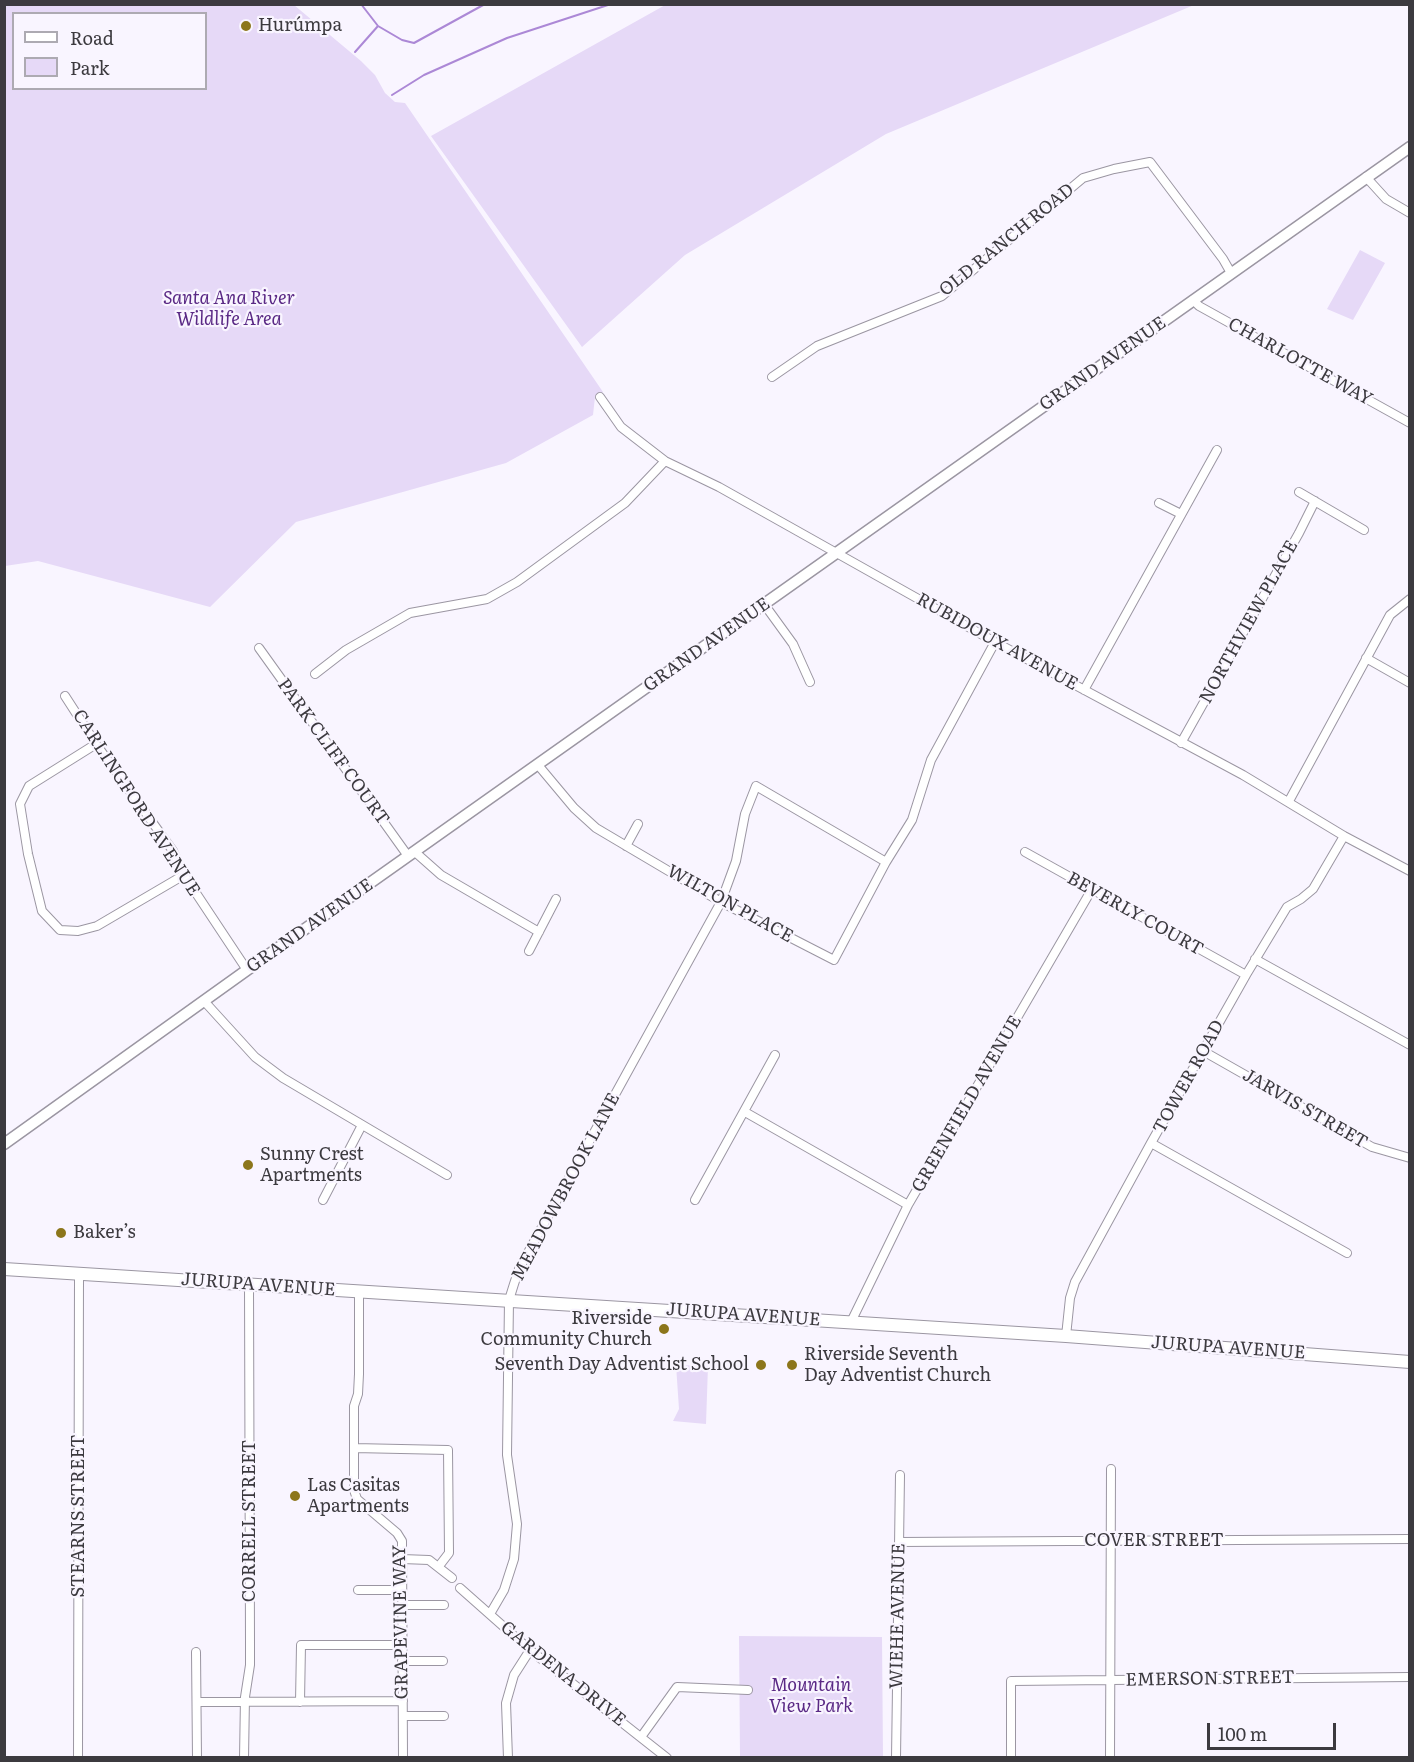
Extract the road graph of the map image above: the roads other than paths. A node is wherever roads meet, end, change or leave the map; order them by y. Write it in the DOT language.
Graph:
graph roads {
  1 [pos="1410,147"];
  2 [pos="1366,177"];
  3 [pos="1410,213"];
  4 [pos="1231,273"];
  5 [pos="1193,300"];
  6 [pos="772,377"];
  7 [pos="600,397"];
  8 [pos="1410,423"];
  9 [pos="1217,450"];
  10 [pos="665,461"];
  11 [pos="1299,492"];
  12 [pos="1315,501"];
  13 [pos="1159,503"];
  14 [pos="1181,514"];
  15 [pos="1364,530"];
  16 [pos="837,553"];
  17 [pos="1410,599"];
  18 [pos="765,604"];
  19 [pos="995,642"];
  20 [pos="259,648"];
  21 [pos="1366,658"];
  22 [pos="315,674"];
  23 [pos="810,682"];
  24 [pos="1410,683"];
  25 [pos="1084,690"];
  26 [pos="64,696"];
  27 [pos="1181,743"];
  28 [pos="96,744"];
  29 [pos="538,765"];
  30 [pos="1288,801"];
  31 [pos="638,824"];
  32 [pos="1344,836"];
  33 [pos="626,846"];
  34 [pos="1025,852"];
  35 [pos="411,854"];
  36 [pos="886,861"];
  37 [pos="1410,871"];
  38 [pos="184,875"];
  39 [pos="1092,889"];
  40 [pos="556,899"];
  41 [pos="721,902"];
  42 [pos="539,932"];
  43 [pos="529,951"];
  44 [pos="1255,959"];
  45 [pos="247,970"];
  46 [pos="1246,975"];
  47 [pos="204,1001"];
  48 [pos="1410,1045"];
  49 [pos="1203,1051"];
  50 [pos="775,1055"];
  51 [pos="745,1112"];
  52 [pos="362,1125"];
  53 [pos="1151,1143"];
  54 [pos="4,1144"];
  55 [pos="1410,1158"];
  56 [pos="447,1175"];
  57 [pos="323,1200"];
  58 [pos="695,1200"];
  59 [pos="908,1206"];
  60 [pos="1347,1253"];
  61 [pos="4,1269"];
  62 [pos="80,1274"];
  63 [pos="249,1284"];
  64 [pos="359,1291"];
  65 [pos="509,1300"];
  66 [pos="851,1322"];
  67 [pos="1066,1336"];
  68 [pos="1410,1362"];
  69 [pos="354,1448"];
  70 [pos="1111,1469"];
  71 [pos="900,1475"];
  72 [pos="1410,1539"];
  73 [pos="899,1542"];
  74 [pos="1111,1542"];
  75 [pos="402,1559"];
  76 [pos="439,1566"];
  77 [pos="452,1578"];
  78 [pos="460,1588"];
  79 [pos="358,1590"];
  80 [pos="402,1590"];
  81 [pos="402,1605"];
  82 [pos="444,1605"];
  83 [pos="490,1614"];
  84 [pos="402,1645"];
  85 [pos="531,1650"];
  86 [pos="196,1652"];
  87 [pos="402,1661"];
  88 [pos="443,1661"];
  89 [pos="1410,1677"];
  90 [pos="1109,1680"];
  91 [pos="748,1690"];
  92 [pos="403,1701"];
  93 [pos="197,1702"];
  94 [pos="245,1702"];
  95 [pos="300,1702"];
  96 [pos="403,1716"];
  97 [pos="444,1716"];
  98 [pos="641,1737"];
  99 [pos="78,1758"];
  100 [pos="197,1758"];
  101 [pos="244,1758"];
  102 [pos="403,1758"];
  103 [pos="508,1758"];
  104 [pos="667,1758"];
  105 [pos="896,1758"];
  106 [pos="1011,1758"];
  107 [pos="1110,1758"];
  1 -- 2 [label="street, GRAND AVENUE"];
  2 -- 3 [label="street"];
  2 -- 4 [label="street, GRAND AVENUE"];
  4 -- 5 [label="street, GRAND AVENUE"];
  4 -- 6 [label="street, OLD RANCH ROAD"];
  5 -- 8 [label="street, CHARLOTTE WAY"];
  5 -- 16 [label="street, GRAND AVENUE"];
  7 -- 10 [label="street, RUBIDOUX AVENUE"];
  9 -- 14 [label="street"];
  10 -- 16 [label="street, RUBIDOUX AVENUE"];
  10 -- 22 [label="street"];
  11 -- 12 [label="street"];
  12 -- 15 [label="street"];
  12 -- 27 [label="street, NORTHVIEW PLACE"];
  13 -- 14 [label="street"];
  14 -- 25 [label="street"];
  16 -- 18 [label="street, GRAND AVENUE"];
  16 -- 19 [label="street, RUBIDOUX AVENUE"];
  17 -- 21 [label="street"];
  18 -- 23 [label="street"];
  18 -- 29 [label="street, GRAND AVENUE"];
  19 -- 25 [label="street, RUBIDOUX AVENUE"];
  19 -- 36 [label="street"];
  20 -- 35 [label="street, PARK CLIFF COURT"];
  21 -- 24 [label="street"];
  21 -- 30 [label="street"];
  25 -- 27 [label="street, RUBIDOUX AVENUE"];
  26 -- 28 [label="street, CARLINGFORD AVENUE"];
  27 -- 30 [label="street, RUBIDOUX AVENUE"];
  28 -- 38 [label="street, CARLINGFORD AVENUE"];
  28 -- 38 [label="street"];
  29 -- 33 [label="street, WILTON PLACE"];
  29 -- 35 [label="street, GRAND AVENUE"];
  30 -- 32 [label="street, RUBIDOUX AVENUE"];
  31 -- 33 [label="street"];
  32 -- 37 [label="street, RUBIDOUX AVENUE"];
  32 -- 44 [label="street, TOWER ROAD"];
  33 -- 41 [label="street, WILTON PLACE"];
  34 -- 39 [label="street, BEVERLY COURT"];
  35 -- 42 [label="street, PARK CLIFF COURT"];
  35 -- 45 [label="street, GRAND AVENUE"];
  36 -- 41 [label="street, WILTON PLACE"];
  36 -- 41 [label="street, MEADOWBROOK LANE"];
  38 -- 45 [label="street, CARLINGFORD AVENUE"];
  39 -- 46 [label="street, BEVERLY COURT"];
  39 -- 59 [label="street, GREENFIELD AVENUE"];
  40 -- 42 [label="street"];
  41 -- 65 [label="street, MEADOWBROOK LANE"];
  42 -- 43 [label="street"];
  44 -- 46 [label="street, TOWER ROAD"];
  44 -- 48 [label="street"];
  45 -- 47 [label="street, GRAND AVENUE"];
  46 -- 49 [label="street, TOWER ROAD"];
  47 -- 52 [label="street"];
  47 -- 54 [label="street, GRAND AVENUE"];
  49 -- 53 [label="street, TOWER ROAD"];
  49 -- 55 [label="street, JARVIS STREET"];
  50 -- 51 [label="street"];
  51 -- 58 [label="street"];
  51 -- 59 [label="street"];
  52 -- 56 [label="street"];
  52 -- 57 [label="street"];
  53 -- 60 [label="street"];
  53 -- 67 [label="street, TOWER ROAD"];
  59 -- 66 [label="street, GREENFIELD AVENUE"];
  61 -- 62 [label="main road, JURUPA AVENUE"];
  62 -- 63 [label="main road, JURUPA AVENUE"];
  62 -- 99 [label="street, STEARNS STREET"];
  63 -- 64 [label="main road, JURUPA AVENUE"];
  63 -- 94 [label="street, CORRELL STREET"];
  64 -- 65 [label="main road, JURUPA AVENUE"];
  64 -- 69 [label="street, GRAPEVINE WAY"];
  65 -- 66 [label="main road, JURUPA AVENUE"];
  65 -- 83 [label="street, MEADOWBROOK LANE"];
  66 -- 67 [label="main road, JURUPA AVENUE"];
  67 -- 68 [label="main road, JURUPA AVENUE"];
  69 -- 75 [label="street, GRAPEVINE WAY"];
  69 -- 76 [label="street"];
  70 -- 74 [label="street"];
  71 -- 73 [label="street, WIEHE AVENUE"];
  72 -- 74 [label="street, COVER STREET"];
  73 -- 74 [label="street, COVER STREET"];
  73 -- 105 [label="street, WIEHE AVENUE"];
  74 -- 90 [label="street"];
  75 -- 76 [label="street"];
  75 -- 80 [label="street, GRAPEVINE WAY"];
  76 -- 77 [label="street"];
  78 -- 83 [label="street, GARDENA DRIVE"];
  79 -- 80 [label="street"];
  80 -- 81 [label="street, GRAPEVINE WAY"];
  81 -- 82 [label="street"];
  81 -- 84 [label="street, GRAPEVINE WAY"];
  83 -- 85 [label="street, GARDENA DRIVE"];
  84 -- 87 [label="street, GRAPEVINE WAY"];
  84 -- 95 [label="street"];
  85 -- 98 [label="street, GARDENA DRIVE"];
  85 -- 103 [label="street"];
  86 -- 93 [label="street"];
  87 -- 88 [label="street"];
  87 -- 92 [label="street, GRAPEVINE WAY"];
  89 -- 90 [label="street, EMERSON STREET"];
  90 -- 106 [label="street, EMERSON STREET"];
  90 -- 107 [label="street"];
  91 -- 98 [label="street"];
  92 -- 95 [label="street"];
  92 -- 96 [label="street, GRAPEVINE WAY"];
  93 -- 94 [label="street"];
  93 -- 100 [label="street"];
  94 -- 95 [label="street"];
  94 -- 101 [label="street, CORRELL STREET"];
  96 -- 97 [label="street"];
  96 -- 102 [label="street, GRAPEVINE WAY"];
  98 -- 104 [label="street, GARDENA DRIVE"];
}
